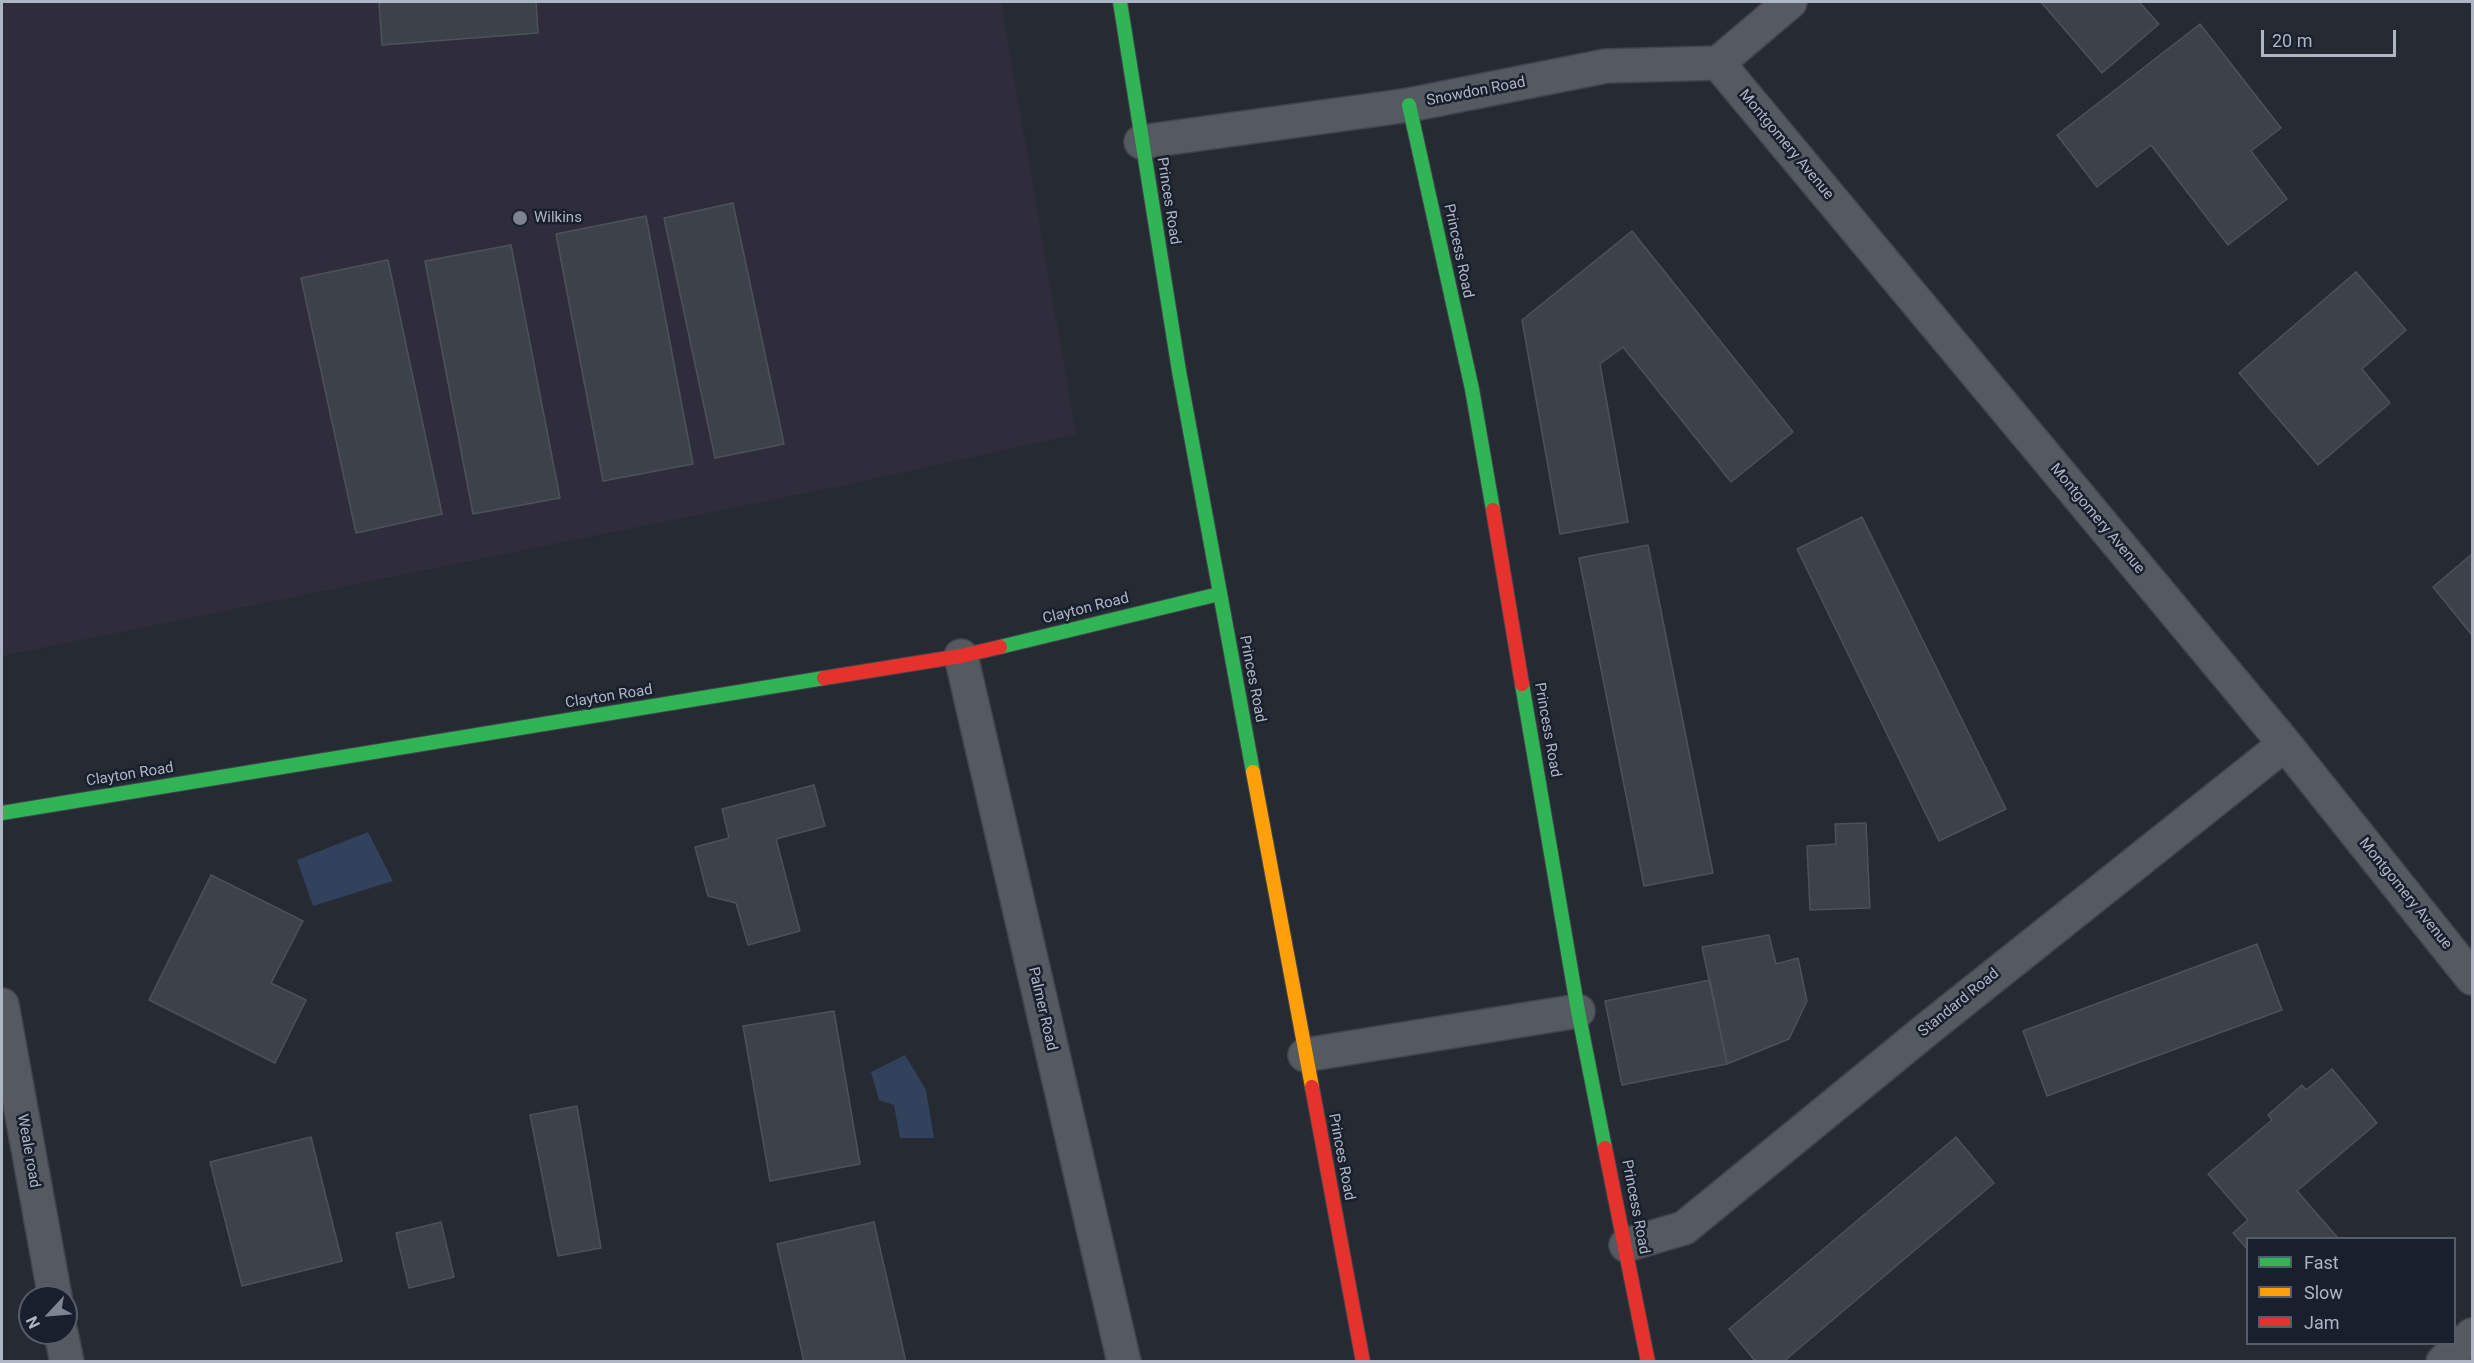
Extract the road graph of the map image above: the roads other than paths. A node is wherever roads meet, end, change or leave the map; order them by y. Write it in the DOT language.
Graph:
graph roads {
  1 [pos="1120,2"];
  2 [pos="1790,2"];
  3 [pos="1718,63"];
  4 [pos="1409,105"];
  5 [pos="1141,141"];
  6 [pos="1219,594"];
  7 [pos="961,656"];
  8 [pos="2285,744"];
  9 [pos="2,813"];
  10 [pos="2472,978"];
  11 [pos="2,1005"];
  12 [pos="1578,1011"];
  13 [pos="1305,1055"];
  14 [pos="1626,1245"];
  15 [pos="53,1285"];
  16 [pos="2472,1335"];
  17 [pos="63,1345"];
  18 [pos="66,1362"];
  19 [pos="1124,1362"];
  20 [pos="1363,1362"];
  21 [pos="1648,1362"];
  22 [pos="2443,1362"];
  1 -- 5 [label="street, Princes Road"];
  2 -- 3 [label="street"];
  3 -- 4 [label="street, Snowdon Road"];
  3 -- 8 [label="street, Montgomery Avenue"];
  4 -- 5 [label="street, Snowdon Road"];
  4 -- 12 [label="street, Princess Road"];
  5 -- 6 [label="street, Princes Road"];
  6 -- 7 [label="street, Clayton Road"];
  6 -- 13 [label="street, Princes Road"];
  7 -- 9 [label="street, Clayton Road"];
  7 -- 19 [label="street, Palmer Road"];
  8 -- 10 [label="street, Montgomery Avenue"];
  8 -- 14 [label="street, Standard Road"];
  11 -- 15 [label="street, Weale road"];
  12 -- 13 [label="street"];
  12 -- 14 [label="street, Princess Road"];
  13 -- 20 [label="street, Princes Road"];
  14 -- 21 [label="street, Princess Road"];
  16 -- 22 [label="street"];
  17 -- 18 [label="street"];
}
